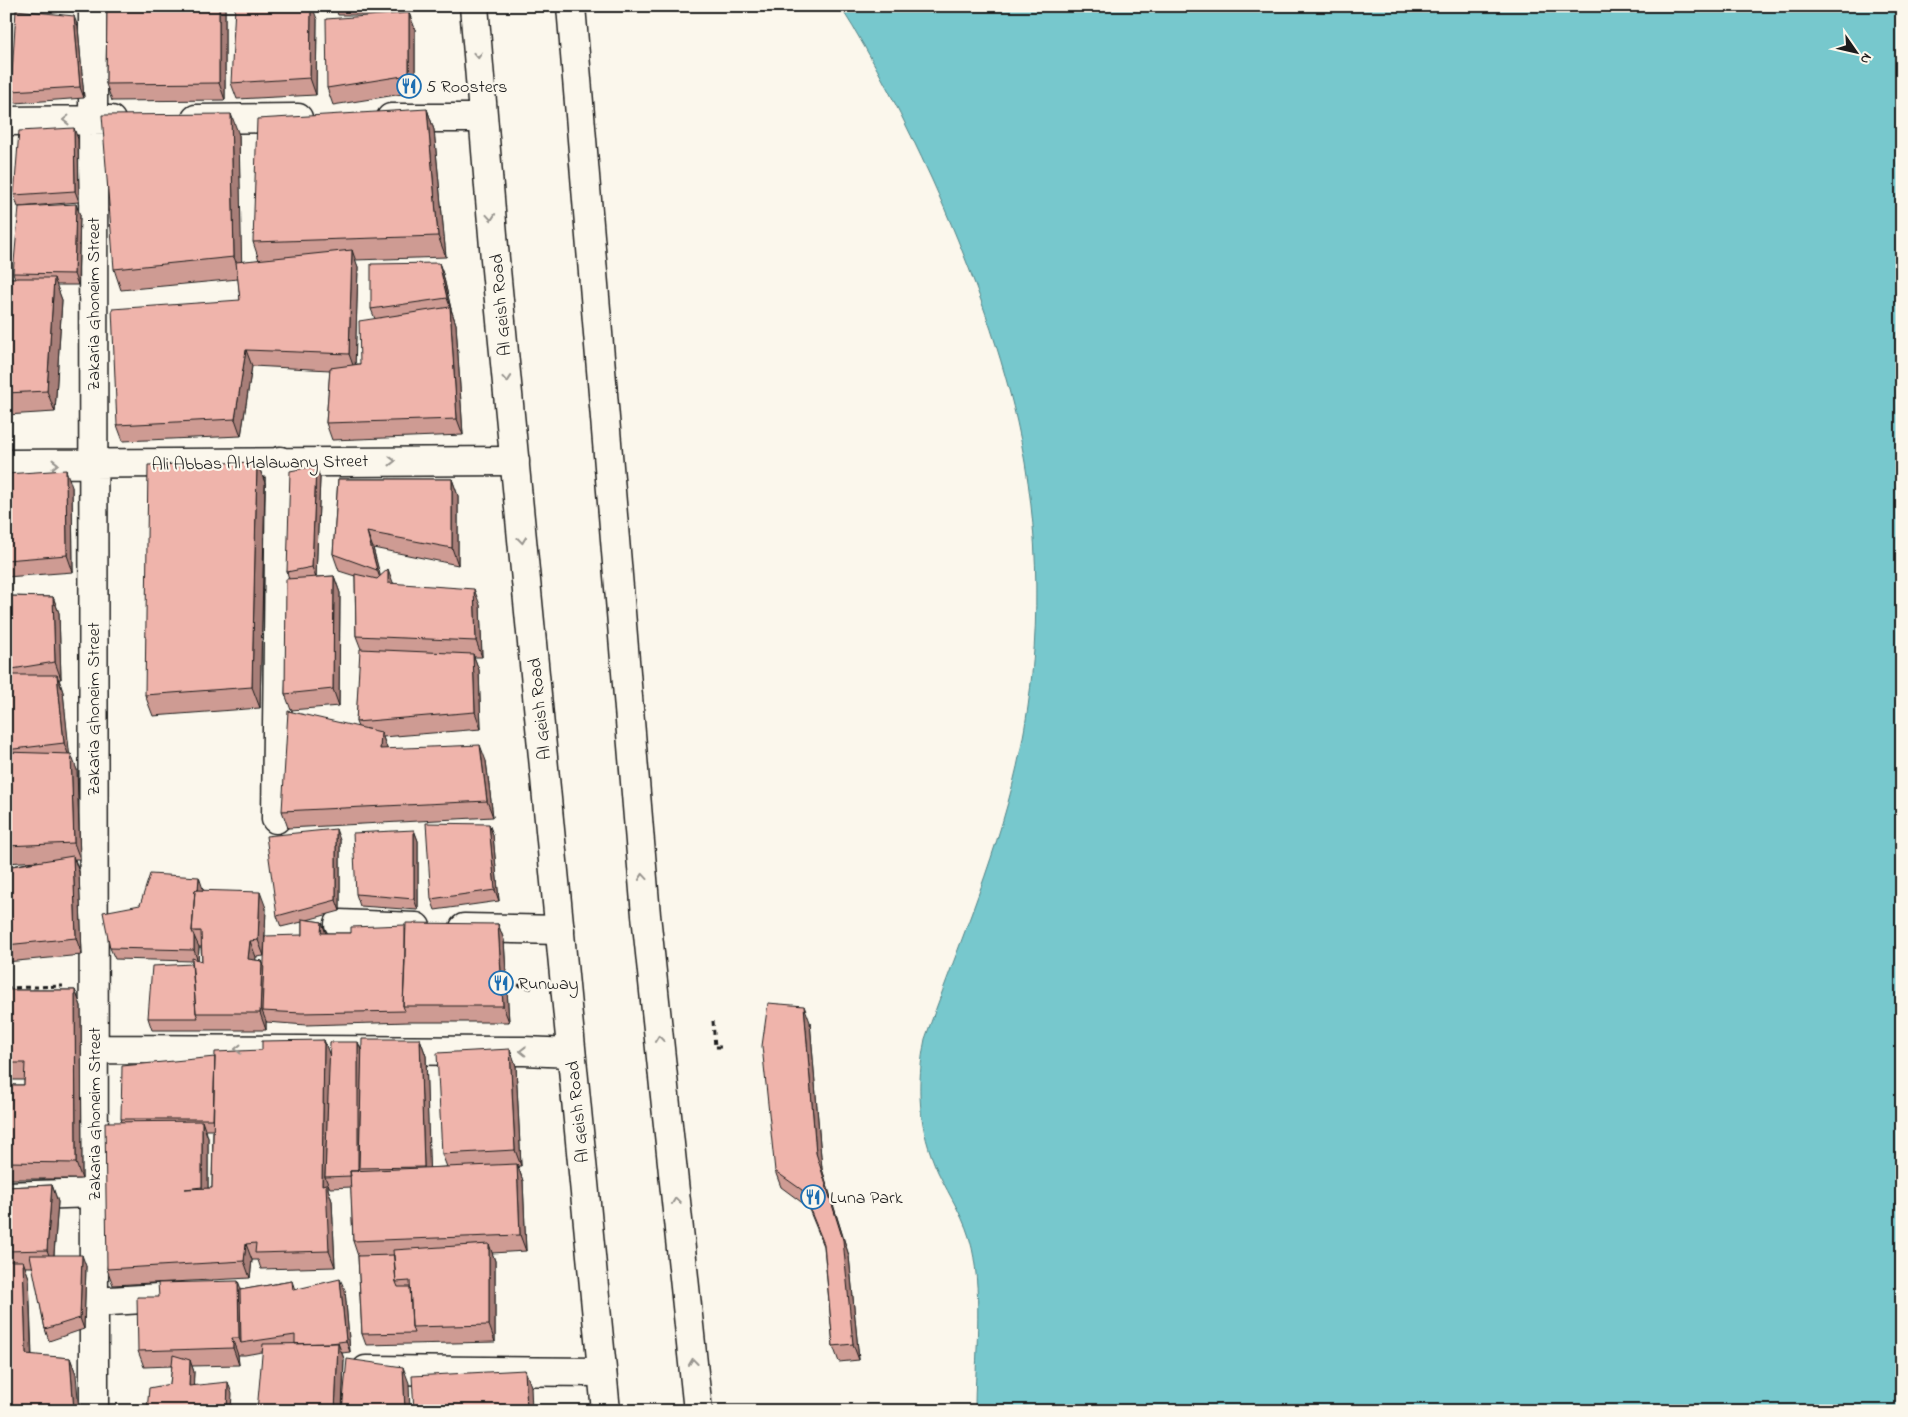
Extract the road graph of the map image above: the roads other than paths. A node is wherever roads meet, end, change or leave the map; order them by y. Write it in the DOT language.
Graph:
graph roads {
  1 [pos="93,6"];
  2 [pos="474,6"];
  3 [pos="571,6"];
  4 [pos="321,118"];
  5 [pos="370,118"];
  6 [pos="482,118"];
  7 [pos="172,119"];
  8 [pos="93,120"];
  9 [pos="133,120"];
  10 [pos="6,121"];
  11 [pos="515,461"];
  12 [pos="280,462"];
  13 [pos="6,464"];
  14 [pos="93,464"];
  15 [pos="276,820"];
  16 [pos="339,924"];
  17 [pos="560,930"];
  18 [pos="93,1049"];
  19 [pos="571,1053"];
  20 [pos="94,1193"];
  21 [pos="6,1196"];
  22 [pos="200,1296"];
  23 [pos="94,1302"];
  24 [pos="350,1370"];
  25 [pos="602,1372"];
  26 [pos="94,1411"];
  27 [pos="606,1411"];
  28 [pos="698,1411"];
  1 -- 8 [label="main road, Zakaria Ghoneim Street"];
  2 -- 6 [label="main road, Al Geish Road, one-way"];
  28 -- 3 [label="main road, one-way"];
  4 -- 7 [label="main road"];
  5 -- 6 [label="main road"];
  6 -- 11 [label="main road, Al Geish Road, one-way"];
  8 -- 9 [label="main road"];
  8 -- 10 [label="main road, one-way"];
  8 -- 14 [label="main road, Zakaria Ghoneim Street"];
  12 -- 11 [label="main road, Ali Abbas Al Halawany Street, one-way"];
  11 -- 17 [label="main road, Al Geish Road, one-way"];
  12 -- 14 [label="main road, Ali Abbas Al Halawany Street"];
  12 -- 15 [label="main road"];
  13 -- 14 [label="main road, Ali Abbas Al Halawany Street, one-way"];
  14 -- 18 [label="main road, Zakaria Ghoneim Street"];
  16 -- 17 [label="main road"];
  17 -- 19 [label="main road, Al Geish Road"];
  19 -- 18 [label="main road, one-way"];
  18 -- 20 [label="main road, Zakaria Ghoneim Street"];
  19 -- 25 [label="main road, Al Geish Road"];
  20 -- 21 [label="main road"];
  20 -- 23 [label="main road, Zakaria Ghoneim Street"];
  22 -- 23 [label="main road"];
  23 -- 26 [label="main road, Zakaria Ghoneim Street"];
  24 -- 25 [label="main road"];
  25 -- 27 [label="main road, Al Geish Road"];
}
